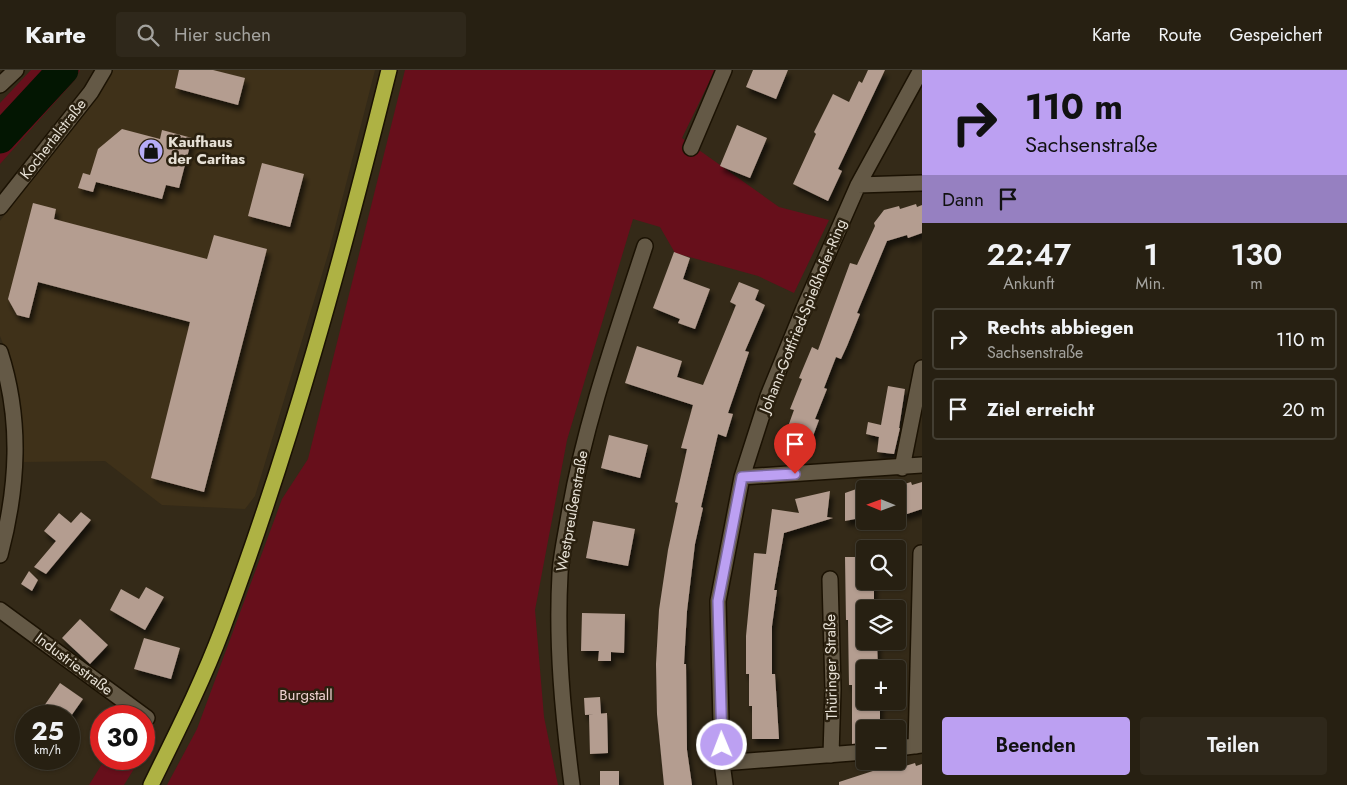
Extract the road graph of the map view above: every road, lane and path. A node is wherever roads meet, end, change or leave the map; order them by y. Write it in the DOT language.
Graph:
graph roads {
  1 [pos="16,70"];
  2 [pos="104,70"];
  3 [pos="389,70"];
  4 [pos="724,70"];
  5 [pos="921,70"];
  6 [pos="0,86"];
  7 [pos="692,148"];
  8 [pos="922,183"];
  9 [pos="858,184"];
  10 [pos="0,207"];
  11 [pos="645,246"];
  12 [pos="0,352"];
  13 [pos="922,368"];
  14 [pos="922,465"];
  15 [pos="902,468"];
  16 [pos="742,477"];
  17 [pos="921,553"];
  18 [pos="0,555"];
  19 [pos="830,579"];
  20 [pos="0,610"];
  21 [pos="129,705"];
  22 [pos="919,746"];
  23 [pos="906,747"];
  24 [pos="856,753"];
  25 [pos="831,755"];
  26 [pos="722,764"];
  27 [pos="151,785"];
  28 [pos="572,785"];
  29 [pos="725,785"];
  1 -- 6 [label="street"];
  2 -- 10 [label="street, Kochertalstraße"];
  3 -- 27 [label="highway"];
  4 -- 7 [label="street"];
  5 -- 9 [label="street, Johann-Gottfried-Spießhofer-Ring"];
  8 -- 9 [label="street"];
  9 -- 16 [label="street, Johann-Gottfried-Spießhofer-Ring"];
  11 -- 28 [label="street, Westpreußenstraße"];
  12 -- 18 [label="street"];
  13 -- 15 [label="street"];
  14 -- 15 [label="street"];
  15 -- 16 [label="street"];
  16 -- 26 [label="street, Johann-Gottfried-Spießhofer-Ring"];
  17 -- 22 [label="street"];
  19 -- 25 [label="street, Thüringer Straße"];
  20 -- 21 [label="street, Industriestraße"];
  22 -- 23 [label="street"];
  24 -- 25 [label="street"];
  25 -- 26 [label="street"];
  26 -- 29 [label="street, Johann-Gottfried-Spießhofer-Ring"];
}
